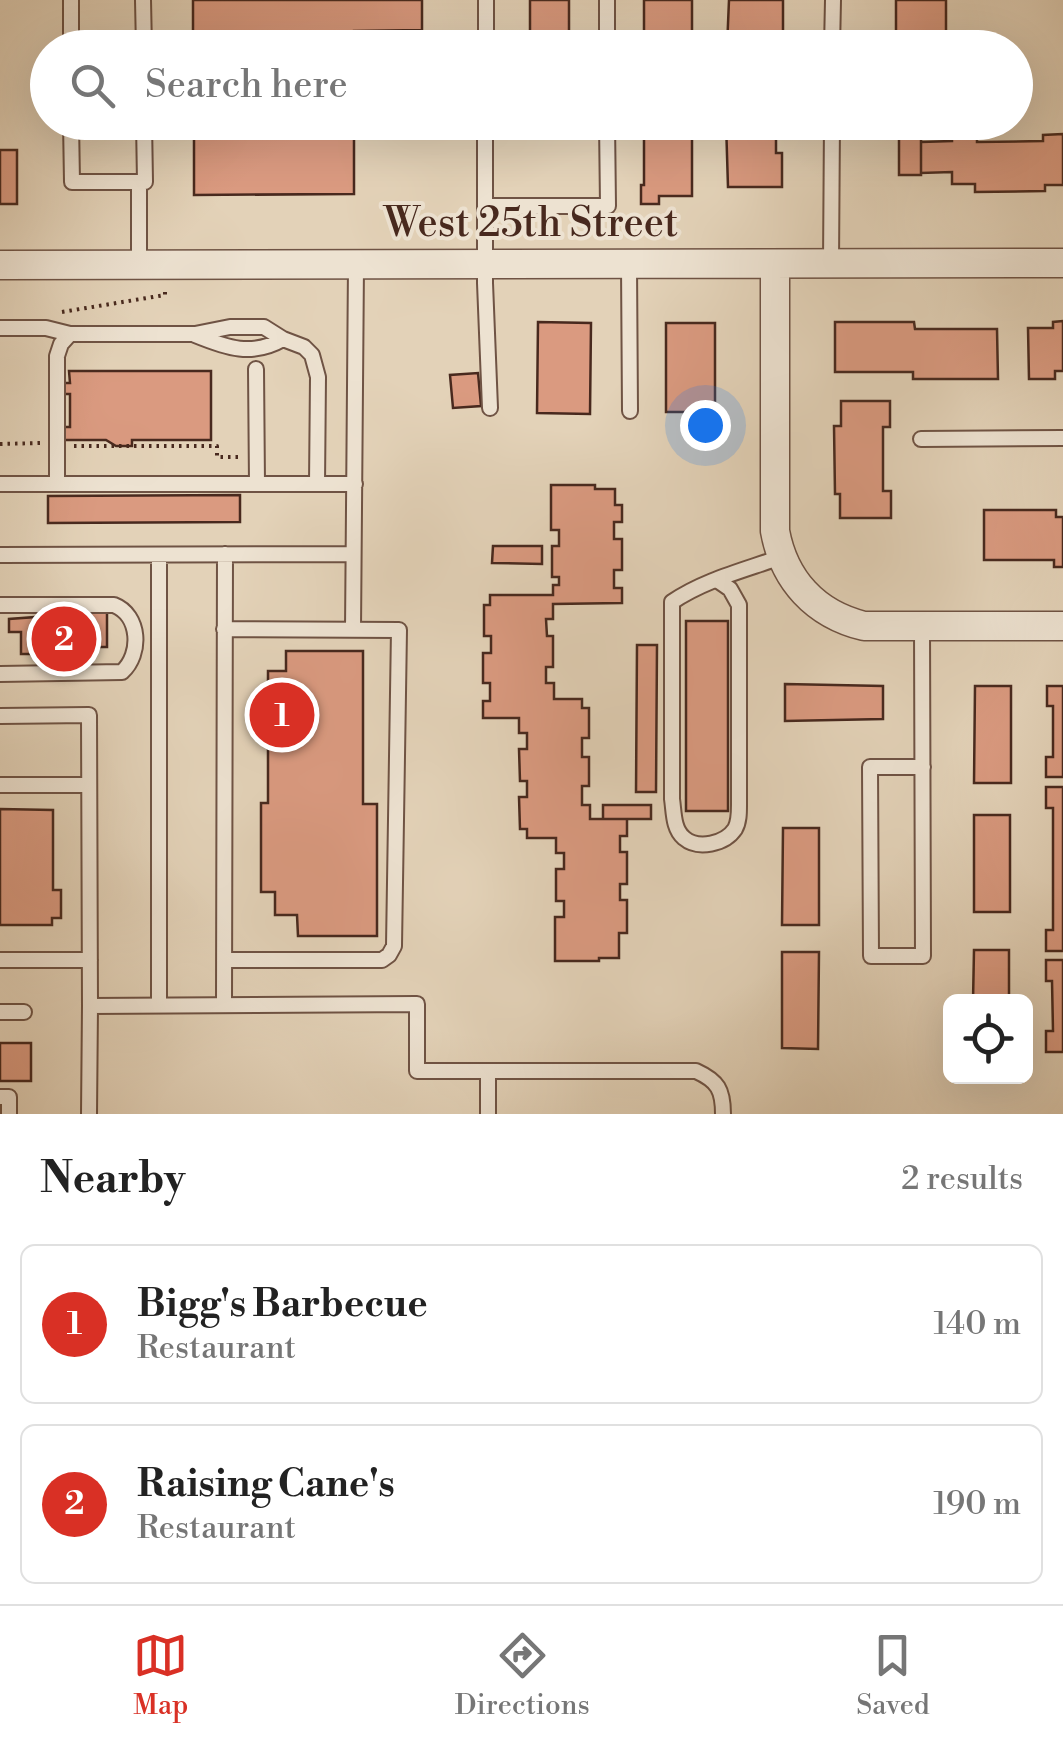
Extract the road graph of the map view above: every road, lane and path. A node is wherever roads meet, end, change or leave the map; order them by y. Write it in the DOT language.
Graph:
graph roads {
  1 [pos="71,0"];
  2 [pos="143,0"];
  3 [pos="486,0"];
  4 [pos="607,0"];
  5 [pos="832,0"];
  6 [pos="71,30"];
  7 [pos="144,30"];
  8 [pos="486,30"];
  9 [pos="607,30"];
  10 [pos="832,30"];
  11 [pos="71,140"];
  12 [pos="144,140"];
  13 [pos="486,140"];
  14 [pos="607,140"];
  15 [pos="832,140"];
  16 [pos="139,182"];
  17 [pos="485,206"];
  18 [pos="1063,263"];
  19 [pos="0,264"];
  20 [pos="140,264"];
  21 [pos="356,264"];
  22 [pos="484,264"];
  23 [pos="629,264"];
  24 [pos="775,264"];
  25 [pos="831,264"];
  26 [pos="0,328"];
  27 [pos="70,334"];
  28 [pos="195,334"];
  29 [pos="283,340"];
  30 [pos="256,368"];
  31 [pos="490,408"];
  32 [pos="630,411"];
  33 [pos="1063,438"];
  34 [pos="921,439"];
  35 [pos="0,444"];
  36 [pos="57,444"];
  37 [pos="257,457"];
  38 [pos="0,484"];
  39 [pos="56,484"];
  40 [pos="257,484"];
  41 [pos="318,484"];
  42 [pos="356,484"];
  43 [pos="225,554"];
  44 [pos="352,554"];
  45 [pos="0,555"];
  46 [pos="159,555"];
  47 [pos="781,557"];
  48 [pos="718,580"];
  49 [pos="0,605"];
  50 [pos="922,626"];
  51 [pos="1063,626"];
  52 [pos="224,629"];
  53 [pos="353,630"];
  54 [pos="0,674"];
  55 [pos="0,716"];
  56 [pos="923,767"];
  57 [pos="0,786"];
  58 [pos="89,786"];
  59 [pos="0,960"];
  60 [pos="90,960"];
  61 [pos="224,960"];
  62 [pos="224,1005"];
  63 [pos="90,1006"];
  64 [pos="159,1006"];
  65 [pos="0,1012"];
  66 [pos="24,1012"];
  67 [pos="488,1071"];
  68 [pos="0,1097"];
  69 [pos="9,1114"];
  70 [pos="89,1114"];
  71 [pos="488,1114"];
  72 [pos="723,1114"];
  1 -- 6 [label="lane"];
  2 -- 7 [label="lane"];
  3 -- 8 [label="lane"];
  4 -- 9 [label="lane"];
  5 -- 10 [label="lane"];
  11 -- 16 [label="lane"];
  12 -- 16 [label="lane"];
  13 -- 17 [label="lane"];
  14 -- 17 [label="lane"];
  15 -- 25 [label="lane"];
  16 -- 20 [label="lane"];
  17 -- 22 [label="lane"];
  18 -- 25 [label="street, West 25th Street"];
  19 -- 20 [label="street, West 25th Street"];
  20 -- 21 [label="street, West 25th Street"];
  21 -- 22 [label="street, West 25th Street"];
  21 -- 42 [label="lane"];
  22 -- 23 [label="street, West 25th Street"];
  22 -- 31 [label="lane"];
  23 -- 24 [label="street, West 25th Street"];
  23 -- 32 [label="lane"];
  24 -- 25 [label="street, West 25th Street"];
  24 -- 47 [label="street"];
  26 -- 27 [label="lane"];
  27 -- 28 [label="lane"];
  27 -- 36 [label="lane"];
  28 -- 29 [label="lane"];
  28 -- 29 [label="lane"];
  29 -- 41 [label="lane"];
  30 -- 37 [label="lane"];
  33 -- 34 [label="lane"];
  35 -- 36 [label="path"];
  36 -- 37 [label="path"];
  36 -- 39 [label="lane"];
  37 -- 40 [label="lane"];
  38 -- 39 [label="lane"];
  39 -- 40 [label="lane"];
  40 -- 41 [label="lane"];
  41 -- 42 [label="lane"];
  42 -- 44 [label="lane"];
  43 -- 44 [label="lane"];
  43 -- 46 [label="lane"];
  43 -- 52 [label="lane"];
  44 -- 53 [label="lane"];
  45 -- 46 [label="lane"];
  46 -- 64 [label="lane"];
  47 -- 48 [label="lane"];
  47 -- 50 [label="street"];
  48 -- 48 [label="lane"];
  49 -- 54 [label="lane"];
  50 -- 51 [label="street"];
  50 -- 56 [label="lane"];
  52 -- 53 [label="lane"];
  52 -- 61 [label="lane"];
  53 -- 61 [label="lane"];
  55 -- 58 [label="lane"];
  56 -- 56 [label="lane"];
  57 -- 58 [label="lane"];
  58 -- 60 [label="lane"];
  59 -- 60 [label="lane"];
  60 -- 63 [label="lane"];
  61 -- 62 [label="lane"];
  62 -- 64 [label="lane"];
  62 -- 67 [label="lane"];
  63 -- 64 [label="lane"];
  63 -- 70 [label="lane"];
  65 -- 66 [label="lane"];
  67 -- 71 [label="lane"];
  67 -- 72 [label="lane"];
  68 -- 69 [label="lane"];
}
